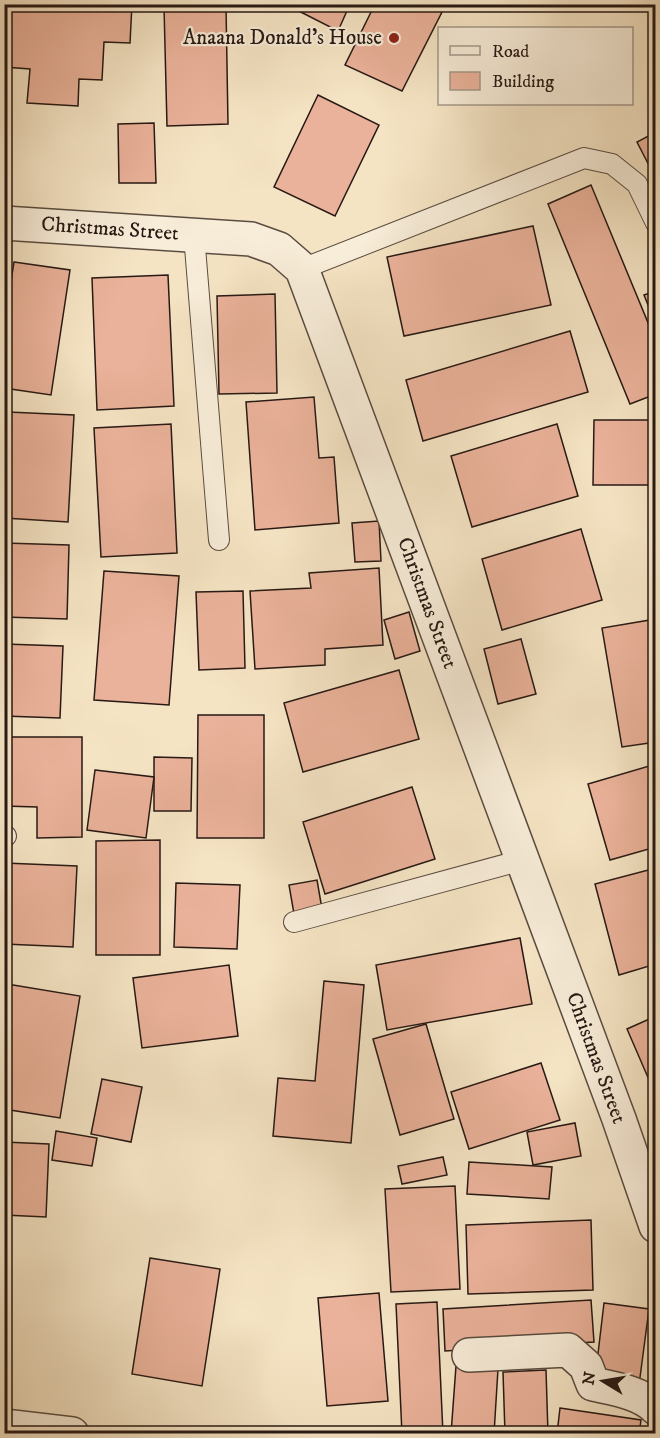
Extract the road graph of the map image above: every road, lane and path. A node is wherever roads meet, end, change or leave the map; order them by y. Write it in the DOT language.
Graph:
graph roads {
  1 [pos="4,223"];
  2 [pos="656,223"];
  3 [pos="194,235"];
  4 [pos="302,269"];
  5 [pos="219,540"];
  6 [pos="522,860"];
  7 [pos="294,922"];
  8 [pos="653,1213"];
  9 [pos="469,1355"];
  10 [pos="656,1407"];
  11 [pos="4,1426"];
  12 [pos="72,1434"];
  1 -- 3 [label="street, Christmas Street"];
  2 -- 4 [label="lane"];
  3 -- 4 [label="street, Christmas Street"];
  3 -- 5 [label="lane"];
  4 -- 6 [label="street, Christmas Street"];
  6 -- 7 [label="lane"];
  6 -- 8 [label="street, Christmas Street"];
  9 -- 10 [label="street"];
  11 -- 12 [label="street"];
}
